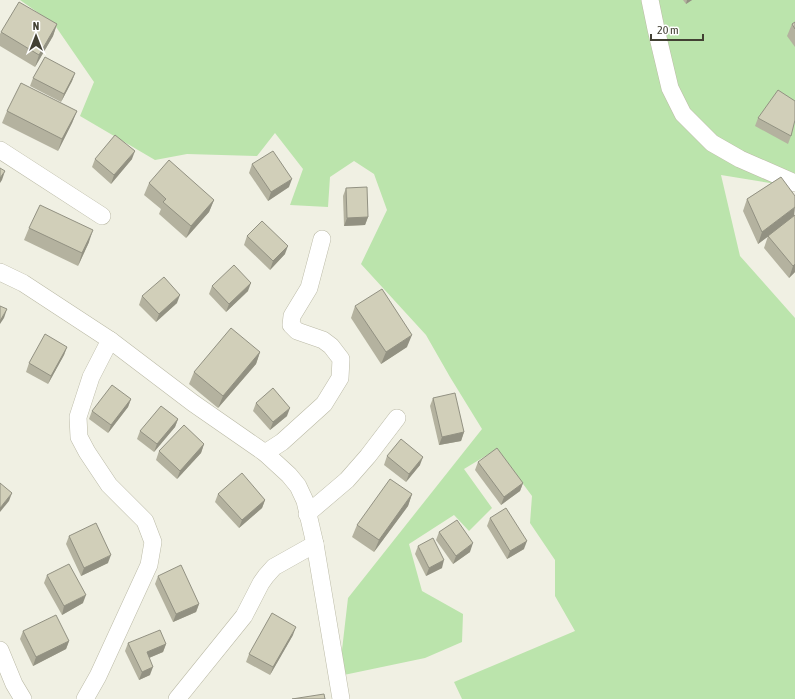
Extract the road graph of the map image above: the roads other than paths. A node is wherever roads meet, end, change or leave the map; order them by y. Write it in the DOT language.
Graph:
graph roads {
  1 [pos="650,0"];
  2 [pos="0,150"];
  3 [pos="795,183"];
  4 [pos="102,216"];
  5 [pos="322,239"];
  6 [pos="0,272"];
  7 [pos="110,340"];
  8 [pos="397,418"];
  9 [pos="265,453"];
  10 [pos="307,514"];
  11 [pos="315,544"];
  12 [pos="0,650"];
  13 [pos="186,695"];
  14 [pos="23,699"];
  15 [pos="85,699"];
  16 [pos="341,699"];
  1 -- 3 [label="street"];
  2 -- 4 [label="street"];
  5 -- 9 [label="street"];
  6 -- 7 [label="street"];
  7 -- 9 [label="street"];
  7 -- 15 [label="street"];
  8 -- 10 [label="street"];
  9 -- 10 [label="street"];
  10 -- 11 [label="street"];
  11 -- 13 [label="street"];
  11 -- 16 [label="street"];
  12 -- 14 [label="street"];
}
